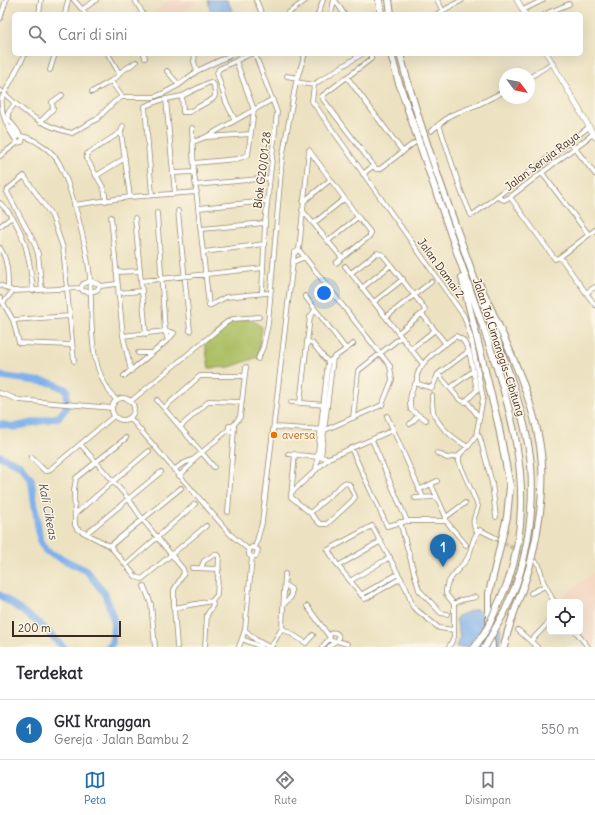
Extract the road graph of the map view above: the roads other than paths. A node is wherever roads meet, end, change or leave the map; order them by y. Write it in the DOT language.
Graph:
graph roads {
  1 [pos="41,0"];
  2 [pos="68,0"];
  3 [pos="74,0"];
  4 [pos="96,0"];
  5 [pos="135,0"];
  6 [pos="256,0"];
  7 [pos="306,0"];
  8 [pos="323,0"];
  9 [pos="334,0"];
  10 [pos="379,0"];
  11 [pos="389,0"];
  12 [pos="437,0"];
  13 [pos="462,0"];
  14 [pos="517,0"];
  15 [pos="543,0"];
  16 [pos="4,3"];
  17 [pos="569,4"];
  18 [pos="83,9"];
  19 [pos="443,10"];
  20 [pos="39,12"];
  21 [pos="65,12"];
  22 [pos="85,12"];
  23 [pos="143,12"];
  24 [pos="261,12"];
  25 [pos="290,12"];
  26 [pos="319,12"];
  27 [pos="331,12"];
  28 [pos="343,12"];
  29 [pos="381,12"];
  30 [pos="390,12"];
  31 [pos="440,12"];
  32 [pos="524,12"];
  33 [pos="550,12"];
  34 [pos="0,19"];
  35 [pos="24,56"];
  36 [pos="54,56"];
  37 [pos="109,56"];
  38 [pos="196,56"];
  39 [pos="229,56"];
  40 [pos="246,56"];
  41 [pos="257,56"];
  42 [pos="304,56"];
  43 [pos="359,56"];
  44 [pos="371,56"];
  45 [pos="392,56"];
  46 [pos="401,56"];
  47 [pos="548,56"];
  48 [pos="236,61"];
  49 [pos="136,62"];
  50 [pos="552,63"];
  51 [pos="50,70"];
  52 [pos="167,71"];
  53 [pos="197,71"];
  54 [pos="118,72"];
  55 [pos="535,74"];
  56 [pos="287,76"];
  57 [pos="347,77"];
  58 [pos="296,80"];
  59 [pos="111,81"];
  60 [pos="178,85"];
  61 [pos="314,85"];
  62 [pos="92,92"];
  63 [pos="499,94"];
  64 [pos="62,95"];
  65 [pos="7,96"];
  66 [pos="182,96"];
  67 [pos="122,97"];
  68 [pos="166,100"];
  69 [pos="273,100"];
  70 [pos="15,103"];
  71 [pos="254,110"];
  72 [pos="235,120"];
  73 [pos="40,122"];
  74 [pos="439,124"];
  75 [pos="7,125"];
  76 [pos="122,126"];
  77 [pos="589,127"];
  78 [pos="192,128"];
  79 [pos="431,131"];
  80 [pos="121,132"];
  81 [pos="251,134"];
  82 [pos="594,135"];
  83 [pos="19,136"];
  84 [pos="206,137"];
  85 [pos="18,142"];
  86 [pos="36,142"];
  87 [pos="193,142"];
  88 [pos="570,142"];
  89 [pos="414,143"];
  90 [pos="574,148"];
  91 [pos="403,152"];
  92 [pos="0,156"];
  93 [pos="125,158"];
  94 [pos="194,163"];
  95 [pos="373,166"];
  96 [pos="194,172"];
  97 [pos="174,173"];
  98 [pos="542,173"];
  99 [pos="363,174"];
  100 [pos="595,174"];
  101 [pos="96,176"];
  102 [pos="269,178"];
  103 [pos="330,180"];
  104 [pos="518,181"];
  105 [pos="196,185"];
  106 [pos="523,187"];
  107 [pos="197,192"];
  108 [pos="175,194"];
  109 [pos="152,196"];
  110 [pos="130,197"];
  111 [pos="497,197"];
  112 [pos="510,197"];
  113 [pos="344,199"];
  114 [pos="106,201"];
  115 [pos="267,202"];
  116 [pos="303,202"];
  117 [pos="0,203"];
  118 [pos="74,205"];
  119 [pos="199,208"];
  120 [pos="178,210"];
  121 [pos="302,210"];
  122 [pos="157,213"];
  123 [pos="12,217"];
  124 [pos="111,217"];
  125 [pos="358,217"];
  126 [pos="135,218"];
  127 [pos="265,223"];
  128 [pos="314,223"];
  129 [pos="0,226"];
  130 [pos="202,229"];
  131 [pos="595,230"];
  132 [pos="589,235"];
  133 [pos="328,241"];
  134 [pos="264,244"];
  135 [pos="463,247"];
  136 [pos="0,248"];
  137 [pos="456,249"];
  138 [pos="299,250"];
  139 [pos="204,252"];
  140 [pos="2,254"];
  141 [pos="305,257"];
  142 [pos="560,257"];
  143 [pos="342,258"];
  144 [pos="293,262"];
  145 [pos="336,263"];
  146 [pos="391,265"];
  147 [pos="345,266"];
  148 [pos="263,268"];
  149 [pos="140,271"];
  150 [pos="116,272"];
  151 [pos="351,273"];
  152 [pos="206,274"];
  153 [pos="184,276"];
  154 [pos="162,278"];
  155 [pos="141,280"];
  156 [pos="403,280"];
  157 [pos="90,281"];
  158 [pos="431,282"];
  159 [pos="117,284"];
  160 [pos="0,285"];
  161 [pos="100,286"];
  162 [pos="595,286"];
  163 [pos="67,288"];
  164 [pos="81,288"];
  165 [pos="362,288"];
  166 [pos="8,289"];
  167 [pos="42,290"];
  168 [pos="14,291"];
  169 [pos="33,291"];
  170 [pos="141,291"];
  171 [pos="90,292"];
  172 [pos="118,293"];
  173 [pos="586,293"];
  174 [pos="414,294"];
  175 [pos="304,296"];
  176 [pos="0,298"];
  177 [pos="374,302"];
  178 [pos="3,303"];
  179 [pos="595,305"];
  180 [pos="315,310"];
  181 [pos="422,314"];
  182 [pos="70,316"];
  183 [pos="258,317"];
  184 [pos="386,317"];
  185 [pos="13,320"];
  186 [pos="435,330"];
  187 [pos="165,331"];
  188 [pos="190,331"];
  189 [pos="146,334"];
  190 [pos="400,335"];
  191 [pos="123,336"];
  192 [pos="168,340"];
  193 [pos="307,341"];
  194 [pos="353,344"];
  195 [pos="446,344"];
  196 [pos="72,345"];
  197 [pos="346,349"];
  198 [pos="411,349"];
  199 [pos="469,351"];
  200 [pos="138,354"];
  201 [pos="150,354"];
  202 [pos="381,354"];
  203 [pos="333,358"];
  204 [pos="258,359"];
  205 [pos="74,362"];
  206 [pos="328,362"];
  207 [pos="422,363"];
  208 [pos="246,367"];
  209 [pos="131,371"];
  210 [pos="472,371"];
  211 [pos="438,374"];
  212 [pos="124,376"];
  213 [pos="245,376"];
  214 [pos="416,382"];
  215 [pos="450,388"];
  216 [pos="0,393"];
  217 [pos="432,395"];
  218 [pos="116,400"];
  219 [pos="157,400"];
  220 [pos="466,400"];
  221 [pos="131,401"];
  222 [pos="242,402"];
  223 [pos="291,402"];
  224 [pos="300,402"];
  225 [pos="323,405"];
  226 [pos="328,406"];
  227 [pos="112,408"];
  228 [pos="164,408"];
  229 [pos="114,416"];
  230 [pos="387,416"];
  231 [pos="418,416"];
  232 [pos="478,416"];
  233 [pos="130,418"];
  234 [pos="353,418"];
  235 [pos="426,420"];
  236 [pos="410,424"];
  237 [pos="233,426"];
  238 [pos="180,427"];
  239 [pos="274,427"];
  240 [pos="228,430"];
  241 [pos="323,430"];
  242 [pos="394,430"];
  243 [pos="233,432"];
  244 [pos="477,433"];
  245 [pos="126,438"];
  246 [pos="372,440"];
  247 [pos="81,445"];
  248 [pos="468,447"];
  249 [pos="351,448"];
  250 [pos="149,451"];
  251 [pos="201,452"];
  252 [pos="437,453"];
  253 [pos="288,454"];
  254 [pos="295,454"];
  255 [pos="459,456"];
  256 [pos="31,457"];
  257 [pos="319,457"];
  258 [pos="329,458"];
  259 [pos="194,459"];
  260 [pos="95,462"];
  261 [pos="182,464"];
  262 [pos="214,467"];
  263 [pos="187,469"];
  264 [pos="174,470"];
  265 [pos="316,470"];
  266 [pos="161,472"];
  267 [pos="179,476"];
  268 [pos="437,481"];
  269 [pos="113,482"];
  270 [pos="431,484"];
  271 [pos="181,488"];
  272 [pos="419,490"];
  273 [pos="291,493"];
  274 [pos="436,497"];
  275 [pos="128,498"];
  276 [pos="415,498"];
  277 [pos="423,498"];
  278 [pos="465,503"];
  279 [pos="195,504"];
  280 [pos="228,512"];
  281 [pos="310,513"];
  282 [pos="75,514"];
  283 [pos="496,517"];
  284 [pos="446,519"];
  285 [pos="142,520"];
  286 [pos="407,521"];
  287 [pos="400,522"];
  288 [pos="206,526"];
  289 [pos="477,532"];
  290 [pos="87,533"];
  291 [pos="158,538"];
  292 [pos="496,538"];
  293 [pos="381,541"];
  294 [pos="466,545"];
  295 [pos="110,546"];
  296 [pos="255,548"];
  297 [pos="249,550"];
  298 [pos="173,555"];
  299 [pos="252,557"];
  300 [pos="390,557"];
  301 [pos="536,562"];
  302 [pos="126,565"];
  303 [pos="338,566"];
  304 [pos="192,568"];
  305 [pos="201,568"];
  306 [pos="219,569"];
  307 [pos="285,574"];
  308 [pos="400,576"];
  309 [pos="350,581"];
  310 [pos="144,586"];
  311 [pos="545,586"];
  312 [pos="531,593"];
  313 [pos="476,597"];
  314 [pos="552,599"];
  315 [pos="212,601"];
  316 [pos="454,604"];
  317 [pos="307,606"];
  318 [pos="174,608"];
  319 [pos="447,614"];
  320 [pos="547,624"];
  321 [pos="282,628"];
  322 [pos="245,630"];
  323 [pos="454,630"];
  324 [pos="518,630"];
  325 [pos="313,635"];
  326 [pos="578,635"];
  327 [pos="329,638"];
  328 [pos="242,639"];
  329 [pos="531,641"];
  330 [pos="335,642"];
  331 [pos="306,643"];
  332 [pos="347,644"];
  333 [pos="155,647"];
  334 [pos="177,647"];
  335 [pos="205,647"];
  336 [pos="239,647"];
  337 [pos="261,647"];
  338 [pos="270,647"];
  339 [pos="302,647"];
  340 [pos="322,647"];
  341 [pos="329,647"];
  342 [pos="449,647"];
  343 [pos="475,647"];
  344 [pos="485,647"];
  345 [pos="492,647"];
  346 [pos="504,647"];
  347 [pos="537,647"];
  348 [pos="588,647"];
  1 -- 20 [label="street"];
  2 -- 21 [label="street"];
  3 -- 18 [label="street"];
  4 -- 18 [label="street"];
  5 -- 23 [label="street"];
  6 -- 24 [label="street"];
  7 -- 25 [label="street"];
  8 -- 26 [label="street"];
  9 -- 27 [label="street"];
  9 -- 28 [label="street"];
  10 -- 29 [label="highway"];
  11 -- 30 [label="highway"];
  12 -- 19 [label="street"];
  13 -- 19 [label="street"];
  14 -- 32 [label="main road"];
  15 -- 32 [label="street"];
  16 -- 34 [label="street"];
  17 -- 33 [label="street"];
  18 -- 22 [label="street"];
  19 -- 31 [label="street"];
  35 -- 75 [label="street"];
  36 -- 51 [label="street"];
  37 -- 54 [label="street"];
  38 -- 53 [label="street"];
  39 -- 53 [label="street"];
  40 -- 48 [label="street"];
  41 -- 69 [label="street, Blok G20/01-28"];
  42 -- 58 [label="street"];
  43 -- 61 [label="street"];
  44 -- 57 [label="street"];
  45 -- 137 [label="highway, Jalan Tol Cimanggis–Cibitung"];
  46 -- 135 [label="highway, Jalan Tol Cimanggis–Cibitung"];
  47 -- 50 [label="main road"];
  48 -- 71 [label="street"];
  48 -- 72 [label="street"];
  49 -- 54 [label="street"];
  50 -- 55 [label="street"];
  50 -- 77 [label="main road"];
  52 -- 60 [label="street"];
  53 -- 60 [label="street"];
  54 -- 59 [label="street"];
  56 -- 58 [label="street"];
  57 -- 91 [label="street"];
  57 -- 95 [label="street"];
  58 -- 61 [label="street"];
  58 -- 204 [label="street"];
  59 -- 62 [label="street"];
  59 -- 67 [label="street"];
  60 -- 67 [label="street"];
  61 -- 99 [label="street, Jalan Damai 2"];
  63 -- 74 [label="street"];
  64 -- 73 [label="street"];
  65 -- 70 [label="street"];
  66 -- 66 [label="street"];
  66 -- 68 [label="street"];
  67 -- 73 [label="street"];
  68 -- 97 [label="street"];
  68 -- 109 [label="street"];
  69 -- 71 [label="street"];
  69 -- 102 [label="street, Blok G20/01-28"];
  70 -- 73 [label="street"];
  70 -- 83 [label="street"];
  71 -- 72 [label="street"];
  71 -- 81 [label="street"];
  72 -- 84 [label="street"];
  74 -- 79 [label="street"];
  74 -- 111 [label="street"];
  75 -- 83 [label="street"];
  75 -- 85 [label="street"];
  76 -- 80 [label="street"];
  77 -- 82 [label="main road"];
  77 -- 88 [label="street, Jalan Seruja Raya"];
  78 -- 87 [label="street"];
  80 -- 93 [label="street"];
  80 -- 101 [label="street"];
  81 -- 84 [label="street"];
  81 -- 94 [label="street"];
  82 -- 90 [label="street, Jalan Seruja Raya"];
  83 -- 85 [label="street"];
  83 -- 85 [label="street"];
  83 -- 86 [label="street"];
  84 -- 87 [label="street"];
  85 -- 86 [label="street"];
  85 -- 92 [label="street"];
  86 -- 118 [label="street"];
  87 -- 94 [label="street"];
  88 -- 90 [label="street"];
  88 -- 104 [label="street, Jalan Seruja Raya"];
  89 -- 91 [label="street"];
  90 -- 98 [label="street, Jalan Seruja Raya"];
  90 -- 100 [label="street"];
  91 -- 95 [label="street"];
  93 -- 101 [label="street"];
  93 -- 110 [label="street"];
  94 -- 96 [label="street"];
  95 -- 99 [label="street"];
  96 -- 97 [label="street"];
  96 -- 105 [label="street"];
  97 -- 108 [label="street"];
  98 -- 106 [label="street, Jalan Seruja Raya"];
  98 -- 132 [label="street"];
  99 -- 244 [label="street, Jalan Damai 2"];
  101 -- 114 [label="street"];
  102 -- 105 [label="street"];
  102 -- 115 [label="street, Blok G20/01-28"];
  103 -- 113 [label="street"];
  103 -- 116 [label="street"];
  103 -- 116 [label="street"];
  104 -- 106 [label="street"];
  104 -- 111 [label="street, Jalan Seruja Raya"];
  105 -- 107 [label="street"];
  106 -- 112 [label="street, Jalan Seruja Raya"];
  107 -- 108 [label="street"];
  107 -- 119 [label="street"];
  108 -- 109 [label="street"];
  109 -- 110 [label="street"];
  110 -- 114 [label="street"];
  111 -- 112 [label="street, Jalan Seruja Raya"];
  112 -- 142 [label="street"];
  113 -- 125 [label="street"];
  113 -- 128 [label="street"];
  114 -- 118 [label="street"];
  115 -- 119 [label="street"];
  115 -- 127 [label="street, Blok G20/01-28"];
  116 -- 121 [label="street"];
  117 -- 123 [label="street"];
  118 -- 157 [label="street"];
  119 -- 130 [label="street"];
  120 -- 153 [label="street"];
  121 -- 128 [label="street"];
  121 -- 138 [label="street"];
  122 -- 154 [label="street"];
  123 -- 129 [label="street"];
  123 -- 169 [label="street"];
  124 -- 150 [label="street"];
  125 -- 133 [label="street"];
  125 -- 143 [label="street"];
  126 -- 149 [label="street"];
  127 -- 130 [label="street"];
  127 -- 134 [label="street, Blok G20/01-28"];
  128 -- 133 [label="street"];
  130 -- 139 [label="street"];
  131 -- 132 [label="street"];
  132 -- 142 [label="street"];
  133 -- 143 [label="street"];
  134 -- 139 [label="street"];
  134 -- 148 [label="street, Blok G20/01-28"];
  135 -- 344 [label="highway, Jalan Tol Cimanggis–Cibitung, bridge"];
  135 -- 346 [label="highway"];
  136 -- 140 [label="street"];
  137 -- 343 [label="highway, Jalan Tol Cimanggis–Cibitung, bridge"];
  137 -- 345 [label="highway, bridge"];
  138 -- 141 [label="street"];
  138 -- 144 [label="street"];
  139 -- 152 [label="street"];
  140 -- 166 [label="street"];
  141 -- 144 [label="street"];
  141 -- 202 [label="street"];
  142 -- 173 [label="street"];
  143 -- 145 [label="street"];
  144 -- 239 [label="street"];
  146 -- 151 [label="street"];
  146 -- 156 [label="street"];
  146 -- 165 [label="street"];
  147 -- 151 [label="street"];
  148 -- 152 [label="street"];
  148 -- 152 [label="street, Blok G20/01-28"];
  149 -- 150 [label="street"];
  149 -- 155 [label="street"];
  150 -- 159 [label="street"];
  151 -- 165 [label="street"];
  152 -- 153 [label="street"];
  153 -- 154 [label="street"];
  153 -- 188 [label="street"];
  154 -- 155 [label="street"];
  154 -- 187 [label="street"];
  155 -- 170 [label="street"];
  156 -- 174 [label="street"];
  156 -- 177 [label="street"];
  157 -- 161 [label="street"];
  157 -- 164 [label="street"];
  157 -- 171 [label="street"];
  158 -- 174 [label="street"];
  159 -- 161 [label="street"];
  159 -- 172 [label="street"];
  160 -- 166 [label="street"];
  161 -- 171 [label="street"];
  162 -- 173 [label="street"];
  163 -- 164 [label="street"];
  163 -- 167 [label="street"];
  163 -- 167 [label="street"];
  163 -- 182 [label="street"];
  164 -- 171 [label="street"];
  165 -- 177 [label="street"];
  166 -- 168 [label="street"];
  167 -- 169 [label="street"];
  168 -- 169 [label="street"];
  168 -- 178 [label="street"];
  170 -- 172 [label="street"];
  170 -- 189 [label="street"];
  171 -- 218 [label="street"];
  172 -- 191 [label="street"];
  173 -- 179 [label="street"];
  174 -- 181 [label="street"];
  174 -- 184 [label="street"];
  175 -- 180 [label="street"];
  176 -- 178 [label="street"];
  177 -- 184 [label="street"];
  178 -- 185 [label="street"];
  180 -- 193 [label="street"];
  180 -- 197 [label="street"];
  181 -- 186 [label="street"];
  181 -- 190 [label="street"];
  182 -- 185 [label="street"];
  182 -- 196 [label="street"];
  183 -- 221 [label="street"];
  184 -- 190 [label="street"];
  185 -- 196 [label="street"];
  186 -- 195 [label="street"];
  186 -- 198 [label="street"];
  187 -- 189 [label="street"];
  187 -- 192 [label="street"];
  187 -- 192 [label="street"];
  189 -- 191 [label="street"];
  190 -- 198 [label="street"];
  190 -- 202 [label="street"];
  191 -- 209 [label="street"];
  192 -- 201 [label="street"];
  193 -- 206 [label="street"];
  193 -- 224 [label="street"];
  194 -- 197 [label="street"];
  195 -- 199 [label="street"];
  195 -- 207 [label="street"];
  196 -- 205 [label="street"];
  197 -- 203 [label="street"];
  198 -- 207 [label="street"];
  199 -- 210 [label="street"];
  199 -- 211 [label="street"];
  200 -- 201 [label="street"];
  201 -- 209 [label="street"];
  202 -- 234 [label="street"];
  202 -- 234 [label="street"];
  203 -- 206 [label="street"];
  203 -- 226 [label="street"];
  206 -- 225 [label="street"];
  207 -- 214 [label="street"];
  208 -- 213 [label="street"];
  209 -- 212 [label="street"];
  210 -- 215 [label="street"];
  210 -- 220 [label="street"];
  211 -- 214 [label="street"];
  211 -- 215 [label="street"];
  213 -- 222 [label="street"];
  213 -- 228 [label="street"];
  214 -- 231 [label="street"];
  215 -- 220 [label="street"];
  216 -- 227 [label="street"];
  217 -- 248 [label="street"];
  218 -- 221 [label="street"];
  218 -- 227 [label="street"];
  219 -- 228 [label="street"];
  220 -- 232 [label="street"];
  221 -- 233 [label="street"];
  222 -- 237 [label="street"];
  222 -- 238 [label="street"];
  223 -- 224 [label="street"];
  224 -- 225 [label="street"];
  225 -- 226 [label="street"];
  225 -- 241 [label="street"];
  226 -- 241 [label="street"];
  227 -- 229 [label="street"];
  228 -- 238 [label="street"];
  229 -- 233 [label="street"];
  229 -- 247 [label="street"];
  230 -- 242 [label="street"];
  231 -- 235 [label="street"];
  231 -- 236 [label="street"];
  233 -- 264 [label="street"];
  234 -- 241 [label="street"];
  237 -- 240 [label="street"];
  237 -- 243 [label="street"];
  238 -- 251 [label="street"];
  239 -- 241 [label="street"];
  239 -- 296 [label="street"];
  240 -- 243 [label="street"];
  240 -- 251 [label="street"];
  241 -- 257 [label="street"];
  242 -- 246 [label="street"];
  242 -- 272 [label="street"];
  243 -- 280 [label="street"];
  244 -- 248 [label="street, Jalan Damai 2"];
  244 -- 283 [label="street"];
  245 -- 260 [label="street"];
  246 -- 249 [label="street"];
  246 -- 286 [label="street"];
  247 -- 256 [label="street"];
  247 -- 260 [label="street"];
  248 -- 255 [label="street, Jalan Damai 2"];
  249 -- 258 [label="street"];
  249 -- 287 [label="street"];
  250 -- 269 [label="street"];
  251 -- 259 [label="street"];
  251 -- 262 [label="street"];
  252 -- 255 [label="street"];
  253 -- 254 [label="street"];
  254 -- 257 [label="street"];
  254 -- 273 [label="street"];
  255 -- 289 [label="street"];
  257 -- 258 [label="street"];
  257 -- 265 [label="street"];
  258 -- 265 [label="street"];
  259 -- 261 [label="street"];
  259 -- 263 [label="street"];
  260 -- 269 [label="street"];
  260 -- 282 [label="street"];
  261 -- 263 [label="street"];
  261 -- 264 [label="street"];
  263 -- 267 [label="street"];
  264 -- 267 [label="street"];
  265 -- 273 [label="street"];
  266 -- 275 [label="street"];
  267 -- 297 [label="street"];
  268 -- 270 [label="street"];
  269 -- 275 [label="street"];
  269 -- 282 [label="street"];
  270 -- 272 [label="street"];
  270 -- 274 [label="street"];
  271 -- 285 [label="street"];
  272 -- 277 [label="street"];
  273 -- 281 [label="street"];
  274 -- 277 [label="street"];
  274 -- 284 [label="street"];
  275 -- 285 [label="street"];
  275 -- 290 [label="street"];
  276 -- 277 [label="street"];
  278 -- 284 [label="street"];
  279 -- 291 [label="street"];
  281 -- 281 [label="street"];
  282 -- 290 [label="street"];
  284 -- 286 [label="street"];
  284 -- 294 [label="street"];
  285 -- 291 [label="street"];
  285 -- 295 [label="street"];
  286 -- 287 [label="street"];
  287 -- 319 [label="street"];
  288 -- 298 [label="street"];
  289 -- 292 [label="street"];
  289 -- 316 [label="street"];
  290 -- 295 [label="street"];
  291 -- 298 [label="street"];
  291 -- 302 [label="street"];
  293 -- 300 [label="street"];
  293 -- 303 [label="street"];
  293 -- 303 [label="street"];
  295 -- 302 [label="street"];
  296 -- 297 [label="street"];
  296 -- 299 [label="street"];
  297 -- 299 [label="street"];
  298 -- 302 [label="street"];
  298 -- 318 [label="street"];
  299 -- 322 [label="street"];
  300 -- 308 [label="street"];
  300 -- 309 [label="street"];
  301 -- 311 [label="street"];
  303 -- 309 [label="street"];
  304 -- 305 [label="street"];
  305 -- 306 [label="street"];
  305 -- 306 [label="street"];
  306 -- 315 [label="street"];
  307 -- 321 [label="street"];
  308 -- 309 [label="street"];
  308 -- 323 [label="street"];
  310 -- 333 [label="street"];
  311 -- 312 [label="street"];
  311 -- 314 [label="street"];
  313 -- 316 [label="street"];
  315 -- 318 [label="street"];
  315 -- 335 [label="street"];
  316 -- 323 [label="street"];
  317 -- 327 [label="street"];
  318 -- 334 [label="street"];
  320 -- 329 [label="street"];
  321 -- 331 [label="street"];
  321 -- 338 [label="street"];
  322 -- 328 [label="street"];
  322 -- 338 [label="street"];
  323 -- 342 [label="street"];
  324 -- 329 [label="street"];
  325 -- 331 [label="street"];
  326 -- 348 [label="street"];
  327 -- 330 [label="street"];
  327 -- 330 [label="street"];
  327 -- 340 [label="street"];
  328 -- 336 [label="street"];
  328 -- 337 [label="street"];
  329 -- 347 [label="street"];
  330 -- 332 [label="street"];
  330 -- 341 [label="street"];
  331 -- 339 [label="street"];
}
